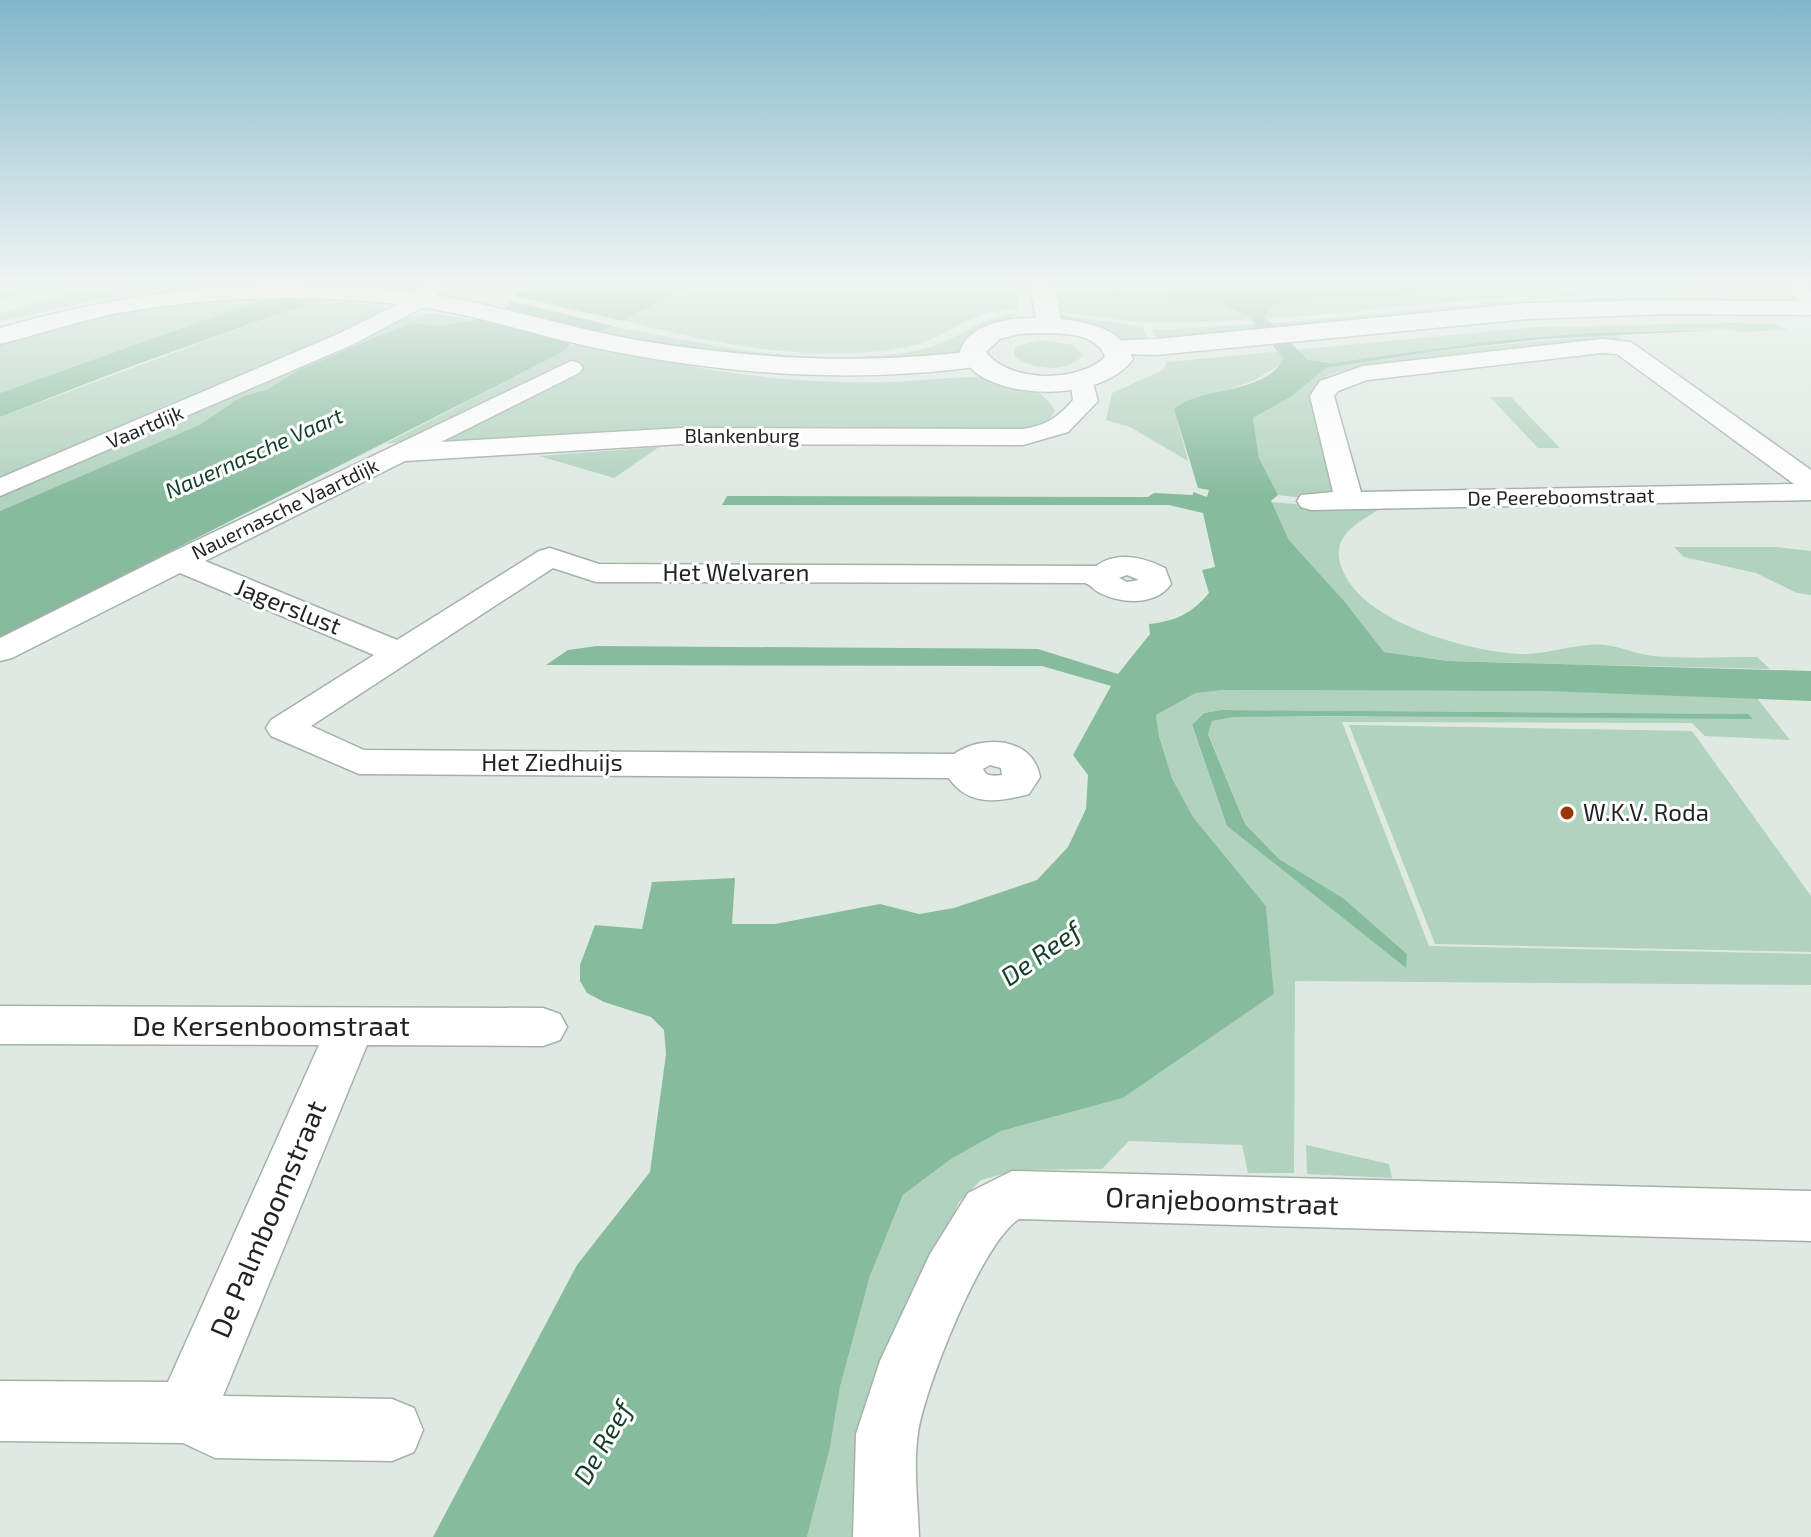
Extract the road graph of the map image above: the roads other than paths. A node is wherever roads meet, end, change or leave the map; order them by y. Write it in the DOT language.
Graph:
graph roads {
  1 [pos="315,353"];
  2 [pos="646,353"];
  3 [pos="681,353"];
  4 [pos="975,353"];
  5 [pos="1114,353"];
  6 [pos="1127,353"];
  7 [pos="1144,353"];
  8 [pos="1542,353"];
  9 [pos="1631,353"];
  10 [pos="1116,355"];
  11 [pos="975,359"];
  12 [pos="571,368"];
  13 [pos="1001,375"];
  14 [pos="1082,381"];
  15 [pos="1047,382"];
  16 [pos="1078,411"];
  17 [pos="399,453"];
  18 [pos="1811,483"];
  19 [pos="0,488"];
  20 [pos="1811,492"];
  21 [pos="1349,500"];
  22 [pos="1311,501"];
  23 [pos="177,561"];
  24 [pos="1103,577"];
  25 [pos="0,651"];
  26 [pos="399,653"];
  27 [pos="963,766"];
  28 [pos="0,1025"];
  29 [pos="351,1026"];
  30 [pos="543,1027"];
  31 [pos="1811,1216"];
  32 [pos="0,1411"];
  33 [pos="186,1413"];
  34 [pos="392,1430"];
  35 [pos="886,1537"];
  1 -- 19 [label="street, Vaartdijk"];
  2 -- 13 [label="main road"];
  3 -- 11 [label="main road"];
  4 -- 11 [label="main road"];
  5 -- 10 [label="main road"];
  6 -- 10 [label="main road"];
  7 -- 10 [label="main road"];
  8 -- 21 [label="street"];
  9 -- 18 [label="street"];
  10 -- 14 [label="main road"];
  11 -- 13 [label="main road"];
  12 -- 17 [label="street, Nauernasche Vaartdijk"];
  13 -- 15 [label="main road"];
  14 -- 15 [label="main road"];
  14 -- 16 [label="street"];
  15 -- 16 [label="street"];
  16 -- 17 [label="street, Blankenburg"];
  17 -- 23 [label="street, Nauernasche Vaartdijk"];
  20 -- 21 [label="street, De Peereboomstraat"];
  21 -- 22 [label="street, De Peereboomstraat"];
  23 -- 25 [label="street, Nauernasche Vaartdijk"];
  23 -- 26 [label="street, Jagerslust"];
  24 -- 26 [label="street, Het Welvaren"];
  26 -- 27 [label="street, Het Ziedhuijs"];
  28 -- 29 [label="street, De Kersenboomstraat"];
  29 -- 30 [label="street, De Kersenboomstraat"];
  29 -- 33 [label="street, De Palmboomstraat"];
  31 -- 35 [label="street, Oranjeboomstraat"];
  32 -- 33 [label="street"];
  33 -- 34 [label="street"];
}
